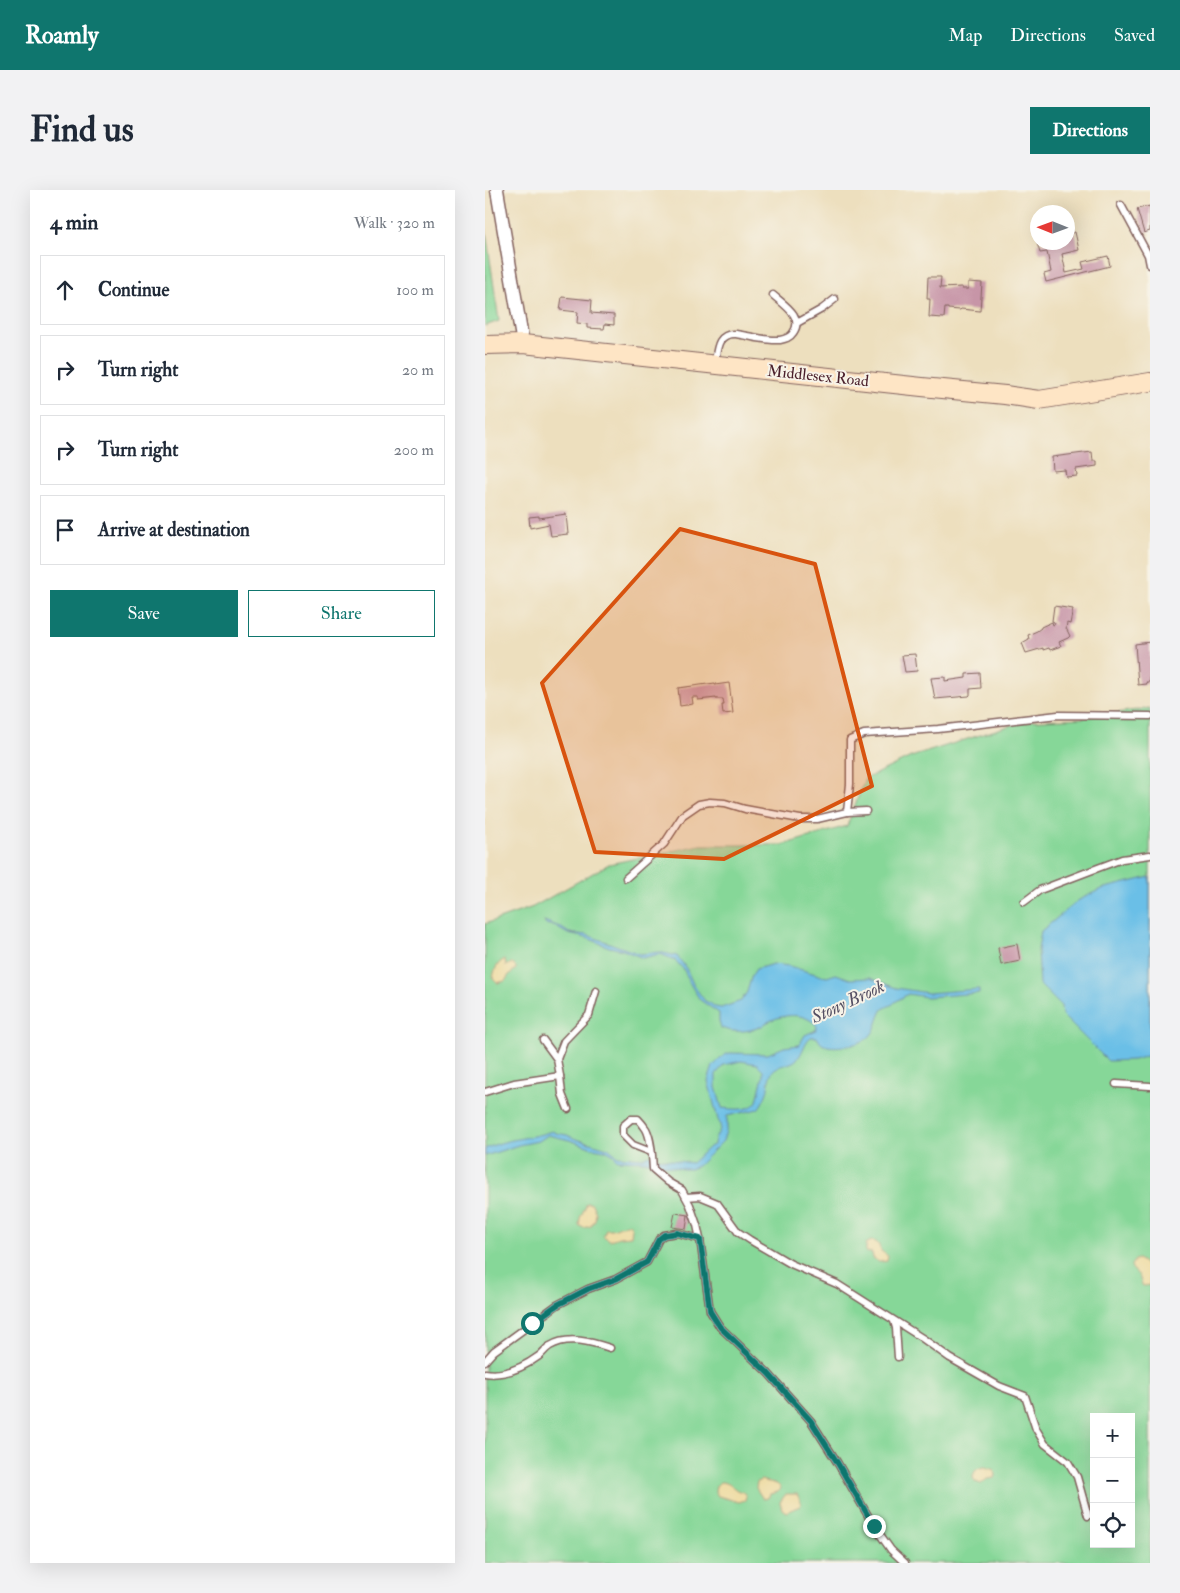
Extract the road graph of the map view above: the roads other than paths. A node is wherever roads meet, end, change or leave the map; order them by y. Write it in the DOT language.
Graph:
graph roads {
  1 [pos="497,190"];
  2 [pos="1121,205"];
  3 [pos="1150,265"];
  4 [pos="773,295"];
  5 [pos="835,299"];
  6 [pos="797,323"];
  7 [pos="523,344"];
  8 [pos="485,345"];
  9 [pos="715,364"];
  10 [pos="1150,382"];
  11 [pos="1150,716"];
  12 [pos="866,811"];
  13 [pos="847,812"];
  14 [pos="1150,854"];
  15 [pos="626,878"];
  16 [pos="1024,902"];
  17 [pos="596,991"];
  18 [pos="543,1040"];
  19 [pos="557,1060"];
  20 [pos="560,1076"];
  21 [pos="1116,1084"];
  22 [pos="1150,1086"];
  23 [pos="485,1092"];
  24 [pos="568,1109"];
  25 [pos="651,1153"];
  26 [pos="686,1197"];
  27 [pos="700,1239"];
  28 [pos="894,1321"];
  29 [pos="610,1348"];
  30 [pos="898,1357"];
  31 [pos="485,1361"];
  32 [pos="485,1373"];
  33 [pos="1088,1516"];
  34 [pos="905,1563"];
  1 -- 7 [label="street"];
  2 -- 3 [label="lane"];
  4 -- 6 [label="lane"];
  5 -- 6 [label="lane"];
  6 -- 9 [label="lane"];
  7 -- 8 [label="main road, Middlesex Road"];
  7 -- 9 [label="main road, Middlesex Road"];
  9 -- 10 [label="main road, Middlesex Road"];
  11 -- 13 [label="lane"];
  12 -- 13 [label="lane"];
  13 -- 15 [label="lane"];
  14 -- 16 [label="lane"];
  17 -- 19 [label="lane"];
  18 -- 19 [label="lane"];
  19 -- 20 [label="lane"];
  20 -- 23 [label="lane"];
  20 -- 24 [label="lane"];
  21 -- 22 [label="lane"];
  25 -- 25 [label="lane"];
  25 -- 26 [label="lane"];
  26 -- 27 [label="lane"];
  26 -- 28 [label="lane"];
  27 -- 31 [label="lane"];
  27 -- 34 [label="lane"];
  28 -- 30 [label="lane"];
  28 -- 33 [label="lane"];
  29 -- 32 [label="lane"];
}
